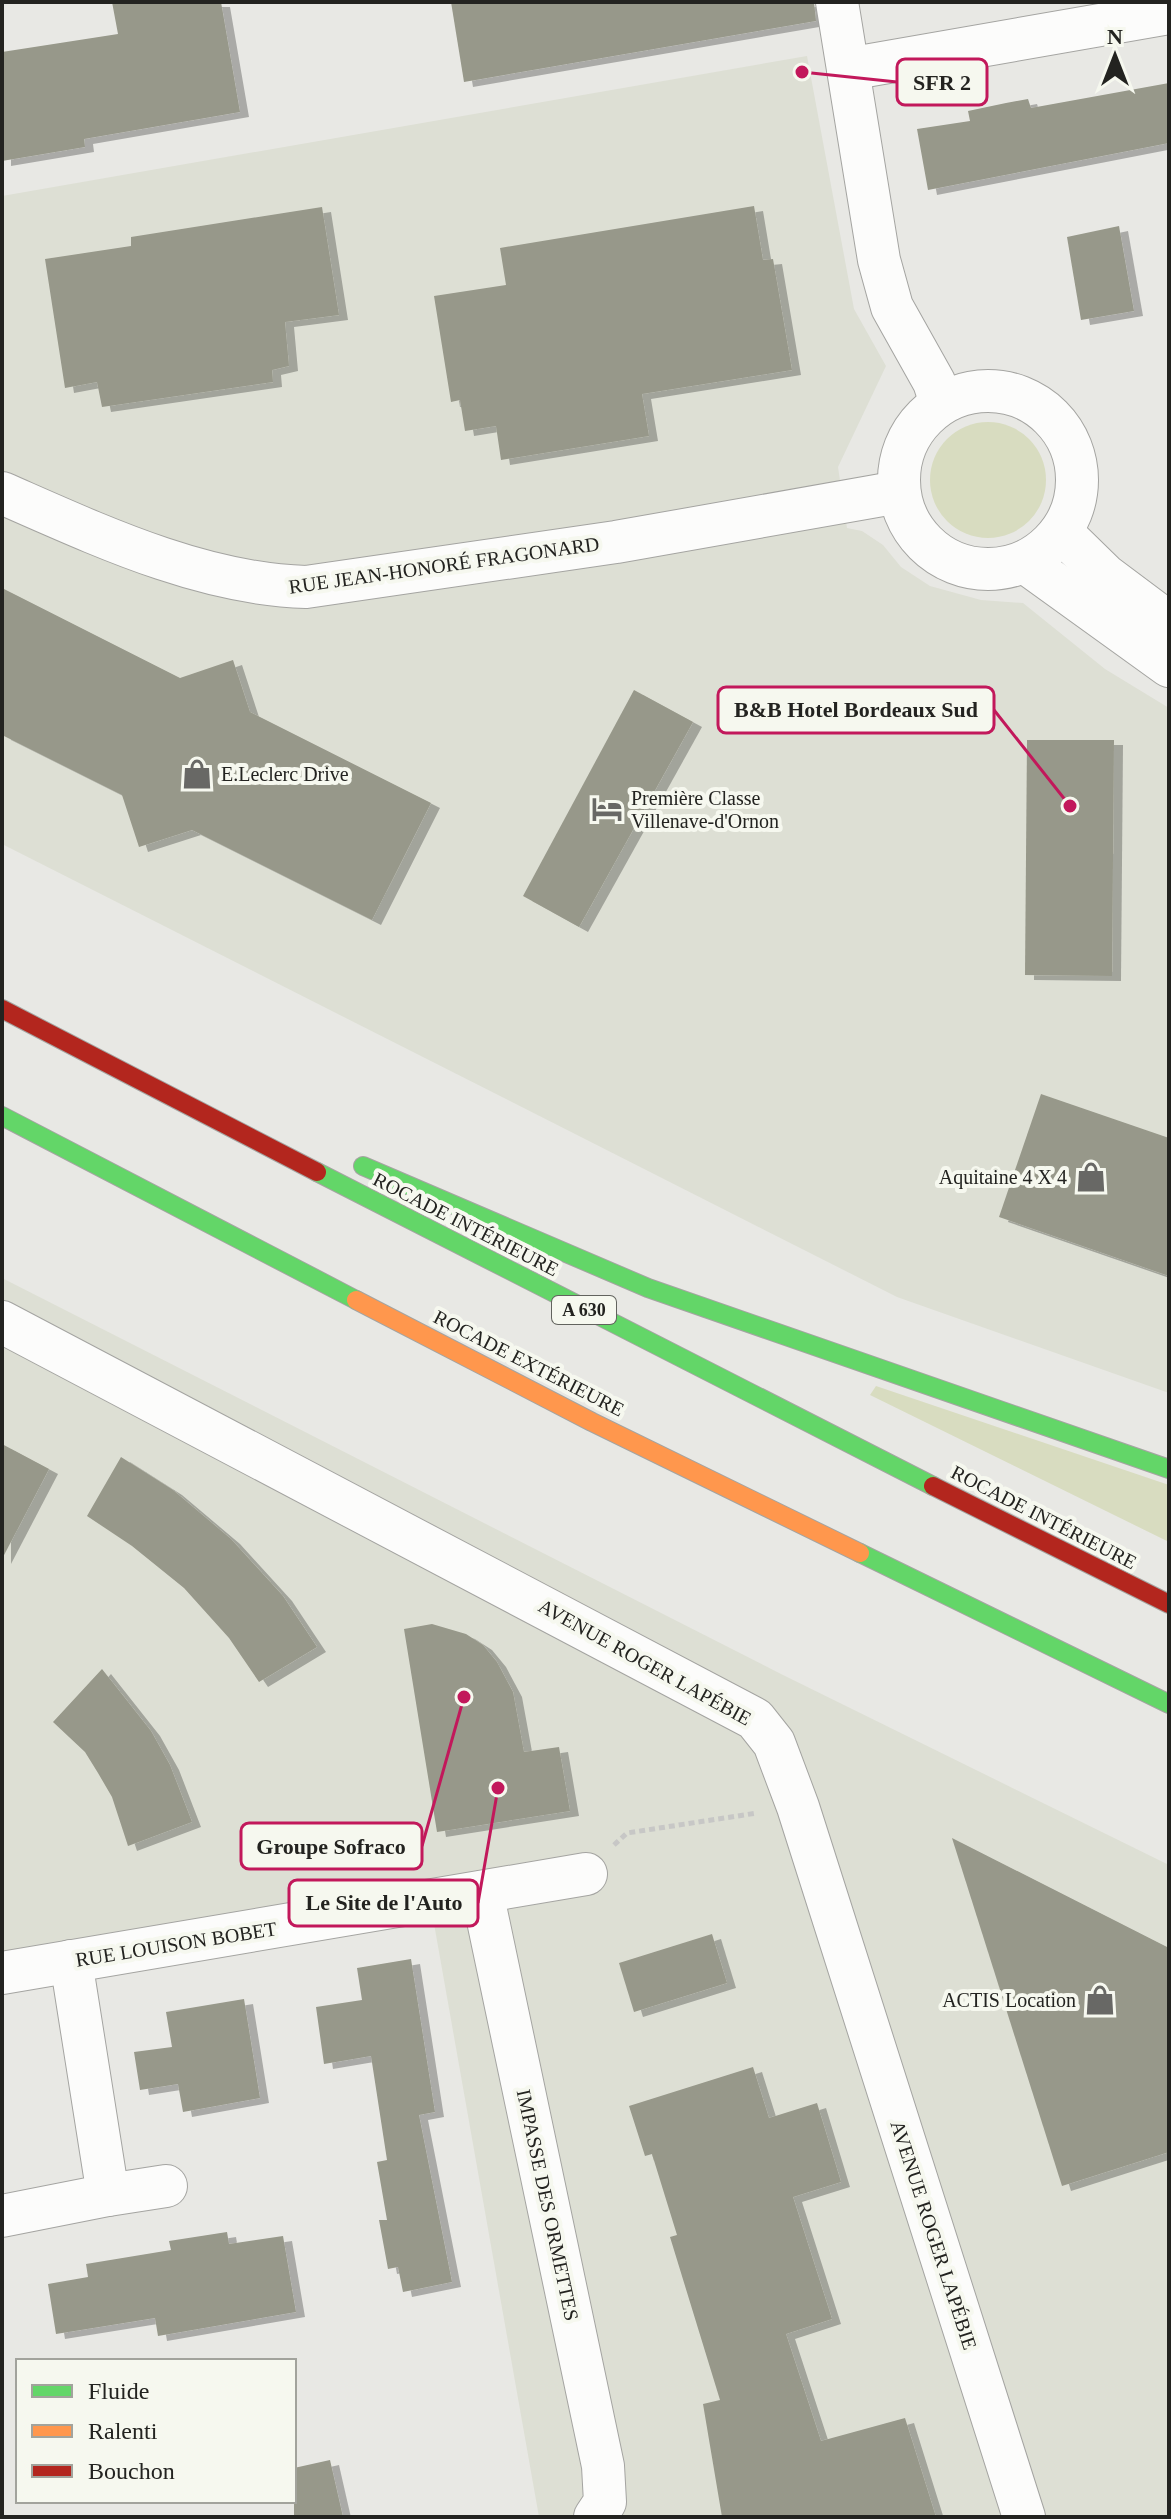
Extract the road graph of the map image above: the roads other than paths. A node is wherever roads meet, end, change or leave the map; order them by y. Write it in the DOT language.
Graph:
graph roads {
  1 [pos="837,2"];
  2 [pos="1169,13"];
  3 [pos="848,69"];
  4 [pos="941,403"];
  5 [pos="899,492"];
  6 [pos="2,493"];
  7 [pos="1061,532"];
  8 [pos="1025,562"];
  9 [pos="1169,623"];
  10 [pos="1169,666"];
  11 [pos="2,1009"];
  12 [pos="31,1024"];
  13 [pos="2,1116"];
  14 [pos="266,1125"];
  15 [pos="340,1156"];
  16 [pos="2,1322"];
  17 [pos="1169,1469"];
  18 [pos="1169,1604"];
  19 [pos="1169,1704"];
  20 [pos="586,1874"];
  21 [pos="482,1892"];
  22 [pos="71,1961"];
  23 [pos="2,1973"];
  24 [pos="166,2186"];
  25 [pos="108,2195"];
  26 [pos="2,2216"];
  27 [pos="595,2517"];
  28 [pos="1024,2517"];
  1 -- 3 [label="street"];
  2 -- 3 [label="street"];
  3 -- 4 [label="street"];
  4 -- 5 [label="street"];
  4 -- 7 [label="street"];
  5 -- 6 [label="street, RUE JEAN-HONORÉ FRAGONARD"];
  5 -- 8 [label="street"];
  7 -- 8 [label="street"];
  7 -- 9 [label="street"];
  8 -- 10 [label="street"];
  11 -- 12 [label="highway, ROCADE INTÉRIEURE / A 630"];
  12 -- 14 [label="highway"];
  12 -- 18 [label="highway, ROCADE INTÉRIEURE / A 630"];
  13 -- 19 [label="highway, ROCADE EXTÉRIEURE"];
  15 -- 17 [label="highway"];
  16 -- 28 [label="street, AVENUE ROGER LAPÉBIE"];
  20 -- 21 [label="street, RUE LOUISON BOBET"];
  21 -- 22 [label="street, RUE LOUISON BOBET"];
  21 -- 27 [label="street, IMPASSE DES ORMETTES"];
  22 -- 23 [label="street, RUE LOUISON BOBET"];
  22 -- 25 [label="street"];
  24 -- 25 [label="street"];
  25 -- 26 [label="street"];
}
